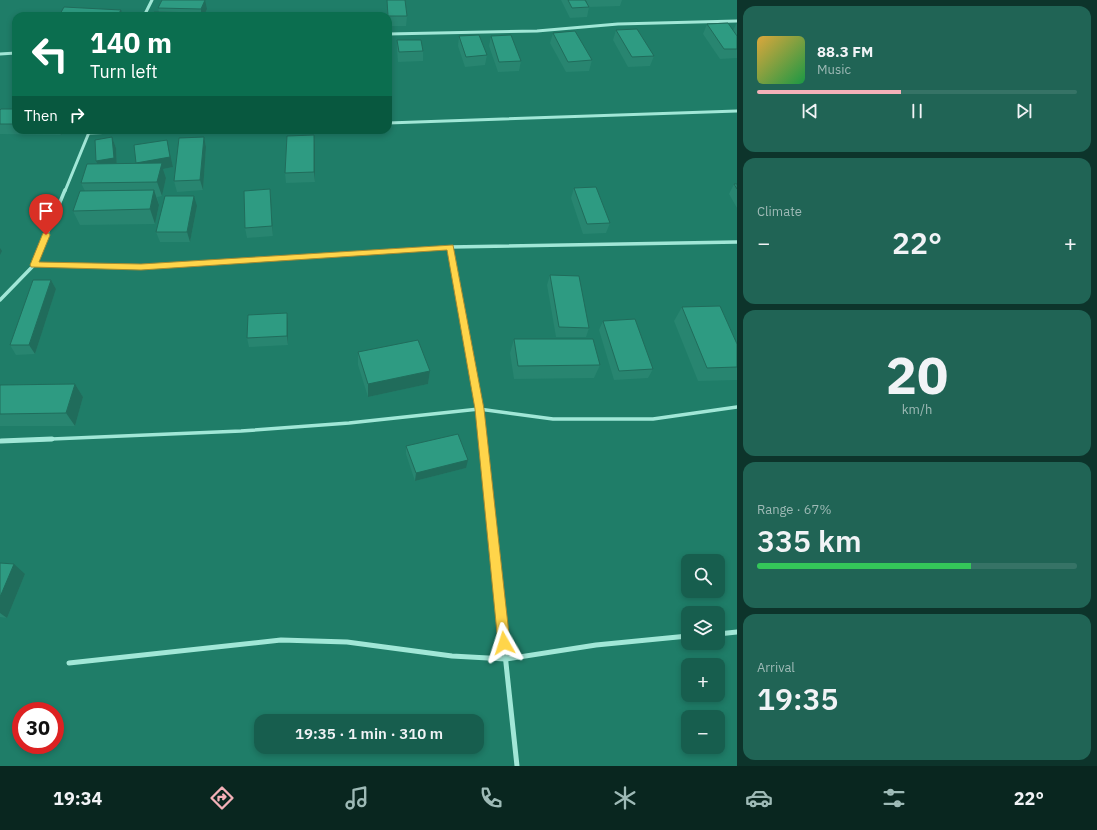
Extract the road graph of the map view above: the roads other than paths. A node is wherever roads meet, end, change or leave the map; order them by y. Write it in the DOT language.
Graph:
graph roads {
  1 [pos="152,0"];
  2 [pos="146,12"];
  3 [pos="737,21"];
  4 [pos="392,34"];
  5 [pos="12,53"];
  6 [pos="0,54"];
  7 [pos="737,111"];
  8 [pos="392,123"];
  9 [pos="88,134"];
  10 [pos="737,242"];
  11 [pos="450,247"];
  12 [pos="34,265"];
  13 [pos="0,300"];
  14 [pos="737,407"];
  15 [pos="479,409"];
  16 [pos="1,441"];
  17 [pos="737,632"];
  18 [pos="725,633"];
  19 [pos="681,637"];
  20 [pos="506,659"];
  21 [pos="69,663"];
  22 [pos="517,766"];
  1 -- 2 [label="street"];
  3 -- 4 [label="street"];
  5 -- 6 [label="street"];
  7 -- 8 [label="street"];
  9 -- 12 [label="street"];
  10 -- 11 [label="street"];
  11 -- 12 [label="street"];
  11 -- 15 [label="street"];
  12 -- 13 [label="street"];
  14 -- 15 [label="street"];
  15 -- 16 [label="street"];
  15 -- 20 [label="street"];
  17 -- 18 [label="street"];
  19 -- 20 [label="street"];
  20 -- 21 [label="street"];
  20 -- 22 [label="street"];
}
